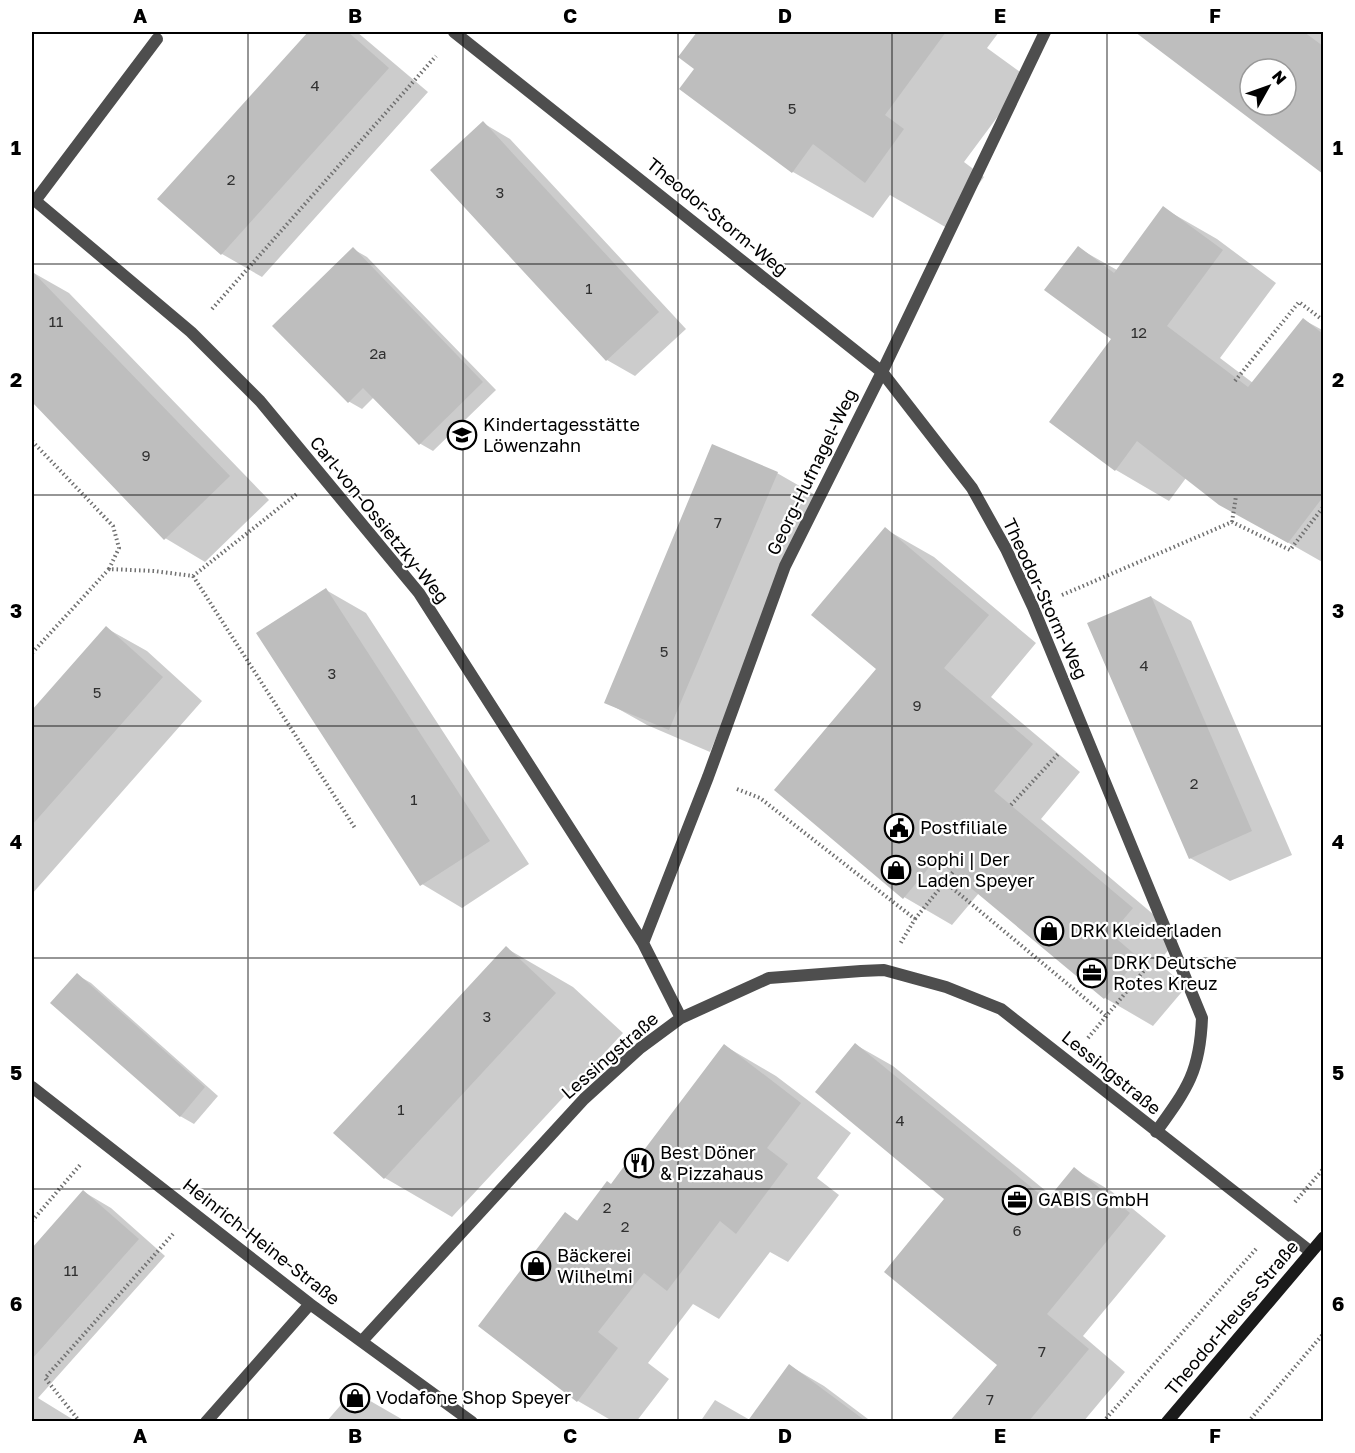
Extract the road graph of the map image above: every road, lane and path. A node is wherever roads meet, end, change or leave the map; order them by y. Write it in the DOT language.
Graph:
graph roads {
  1 [pos="455,32"];
  2 [pos="1044,32"];
  3 [pos="157,39"];
  4 [pos="33,200"];
  5 [pos="1323,321"];
  6 [pos="191,332"];
  7 [pos="882,372"];
  8 [pos="1235,381"];
  9 [pos="32,441"];
  10 [pos="318,472"];
  11 [pos="1236,496"];
  12 [pos="1323,506"];
  13 [pos="1232,522"];
  14 [pos="109,569"];
  15 [pos="193,576"];
  16 [pos="1033,607"];
  17 [pos="32,653"];
  18 [pos="1083,726"];
  19 [pos="708,777"];
  20 [pos="1011,805"];
  21 [pos="355,828"];
  22 [pos="953,872"];
  23 [pos="945,882"];
  24 [pos="915,919"];
  25 [pos="643,943"];
  26 [pos="1177,955"];
  27 [pos="884,970"];
  28 [pos="1106,1016"];
  29 [pos="681,1018"];
  30 [pos="1069,1062"];
  31 [pos="32,1087"];
  32 [pos="1156,1132"];
  33 [pos="100,1142"];
  34 [pos="1323,1168"];
  35 [pos="193,1211"];
  36 [pos="32,1221"];
  37 [pos="1275,1226"];
  38 [pos="1323,1237"];
  39 [pos="1311,1252"];
  40 [pos="310,1304"];
  41 [pos="1323,1333"];
  42 [pos="362,1341"];
  43 [pos="80,1422"];
  44 [pos="206,1422"];
  45 [pos="472,1422"];
  46 [pos="1103,1422"];
  47 [pos="1167,1422"];
  48 [pos="1248,1422"];
  1 -- 6 [label="path"];
  1 -- 7 [label="street, Theodor-Storm-Weg"];
  2 -- 7 [label="street, Georg-Hufnagel-Weg"];
  3 -- 4 [label="street"];
  4 -- 6 [label="street, Carl-von-Ossietzky-Weg"];
  5 -- 8 [label="path"];
  6 -- 10 [label="street, Carl-von-Ossietzky-Weg"];
  7 -- 16 [label="street, Theodor-Storm-Weg"];
  7 -- 19 [label="street, Georg-Hufnagel-Weg"];
  9 -- 14 [label="path"];
  10 -- 15 [label="path"];
  10 -- 25 [label="street, Carl-von-Ossietzky-Weg"];
  11 -- 13 [label="path"];
  12 -- 13 [label="path"];
  13 -- 16 [label="path"];
  14 -- 15 [label="path"];
  14 -- 17 [label="path"];
  15 -- 21 [label="path"];
  16 -- 18 [label="street, Theodor-Storm-Weg"];
  18 -- 20 [label="path"];
  18 -- 26 [label="street, Theodor-Storm-Weg"];
  19 -- 24 [label="path"];
  19 -- 25 [label="street, Georg-Hufnagel-Weg"];
  22 -- 23 [label="path"];
  23 -- 24 [label="path"];
  23 -- 28 [label="path"];
  24 -- 27 [label="path"];
  25 -- 29 [label="street, Carl-von-Ossietzky-Weg"];
  26 -- 28 [label="path"];
  26 -- 32 [label="street, Theodor-Storm-Weg"];
  27 -- 29 [label="street, Lessingstraße"];
  27 -- 30 [label="street, Lessingstraße"];
  28 -- 30 [label="path"];
  29 -- 42 [label="street, Lessingstraße"];
  30 -- 32 [label="street, Lessingstraße"];
  31 -- 33 [label="street, Heinrich-Heine-Straße"];
  32 -- 37 [label="street, Lessingstraße"];
  33 -- 35 [label="street, Heinrich-Heine-Straße"];
  33 -- 36 [label="path"];
  34 -- 37 [label="path"];
  35 -- 40 [label="street, Heinrich-Heine-Straße"];
  35 -- 43 [label="path"];
  37 -- 39 [label="street, Lessingstraße"];
  37 -- 46 [label="path"];
  38 -- 39 [label="main road, Theodor-Heuss-Straße"];
  39 -- 47 [label="main road, Theodor-Heuss-Straße"];
  40 -- 42 [label="street, Heinrich-Heine-Straße"];
  40 -- 44 [label="street"];
  41 -- 48 [label="path"];
  42 -- 45 [label="street, Heinrich-Heine-Straße"];
}
